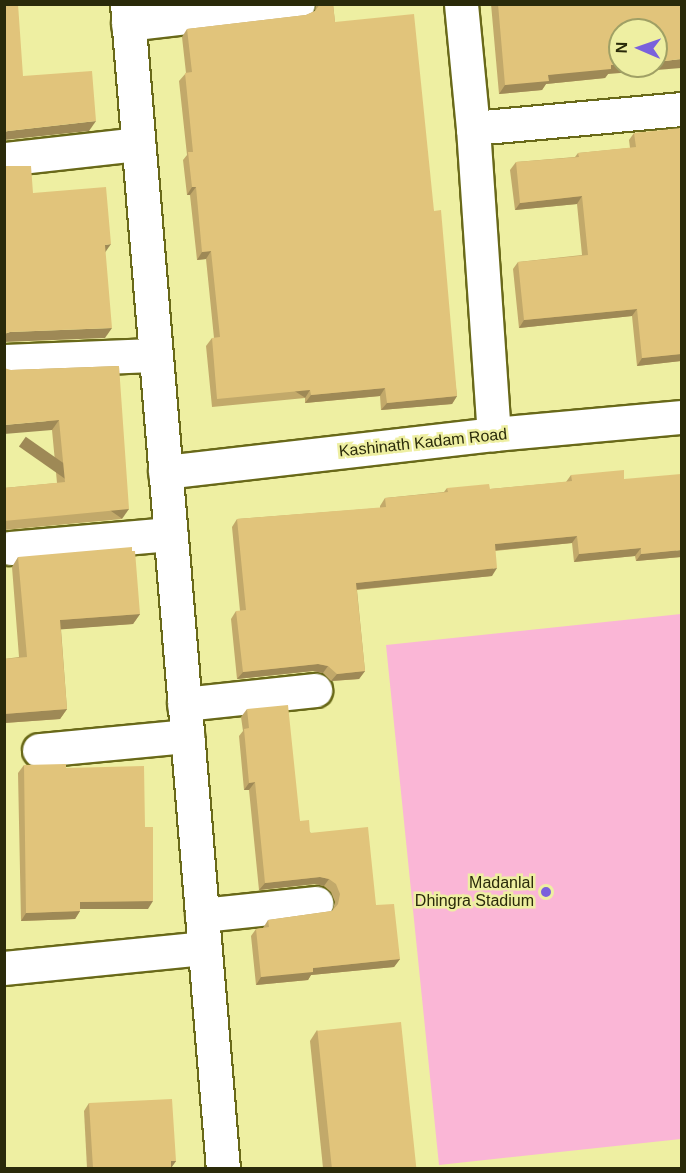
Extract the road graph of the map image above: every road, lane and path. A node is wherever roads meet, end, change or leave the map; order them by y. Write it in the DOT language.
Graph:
graph roads {
  1 [pos="298,4"];
  2 [pos="460,4"];
  3 [pos="128,14"];
  4 [pos="681,109"];
  5 [pos="472,128"];
  6 [pos="138,144"];
  7 [pos="4,159"];
  8 [pos="155,355"];
  9 [pos="4,361"];
  10 [pos="681,417"];
  11 [pos="494,435"];
  12 [pos="165,472"];
  13 [pos="170,534"];
  14 [pos="10,548"];
  15 [pos="315,690"];
  16 [pos="185,720"];
  17 [pos="39,750"];
  18 [pos="316,903"];
  19 [pos="202,915"];
  20 [pos="204,948"];
  21 [pos="4,968"];
  22 [pos="223,1168"];
  1 -- 3 [label="street"];
  2 -- 5 [label="street"];
  3 -- 6 [label="street"];
  4 -- 5 [label="street"];
  5 -- 11 [label="street"];
  6 -- 7 [label="street"];
  6 -- 8 [label="street"];
  8 -- 9 [label="street"];
  8 -- 12 [label="street"];
  10 -- 11 [label="street, Kashinath Kadam Road"];
  11 -- 12 [label="street, Kashinath Kadam Road"];
  12 -- 13 [label="street"];
  13 -- 14 [label="street"];
  13 -- 16 [label="street"];
  15 -- 16 [label="street"];
  16 -- 17 [label="street"];
  16 -- 19 [label="street"];
  18 -- 19 [label="street"];
  19 -- 20 [label="street"];
  20 -- 21 [label="street"];
  20 -- 22 [label="street"];
}
